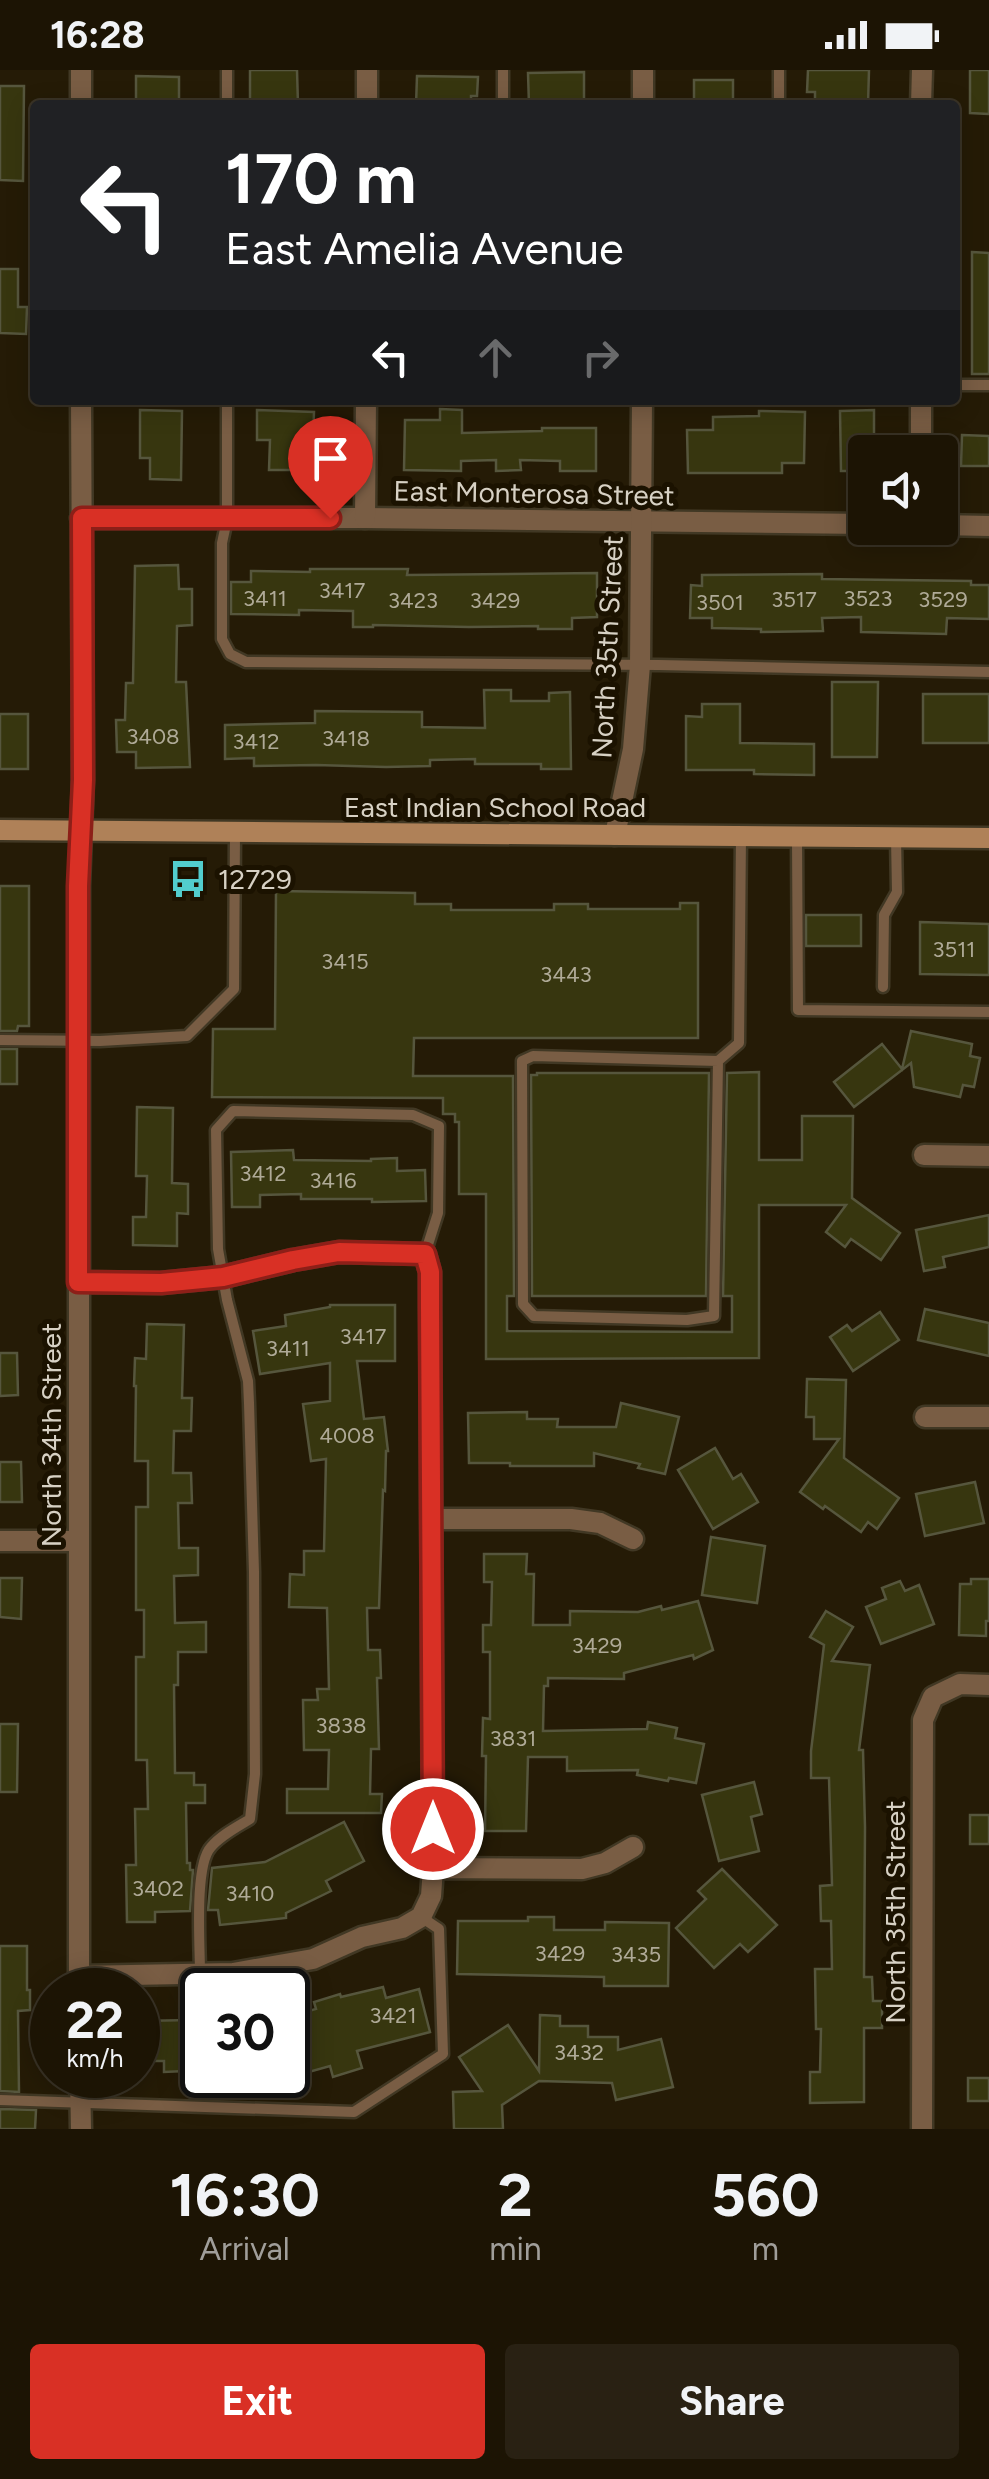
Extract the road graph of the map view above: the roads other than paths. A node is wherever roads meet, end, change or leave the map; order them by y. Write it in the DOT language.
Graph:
graph roads {
  1 [pos="81,70"];
  2 [pos="227,70"];
  3 [pos="367,70"];
  4 [pos="503,70"];
  5 [pos="643,70"];
  6 [pos="778,70"];
  7 [pos="922,70"];
  8 [pos="81,100"];
  9 [pos="227,100"];
  10 [pos="367,100"];
  11 [pos="503,100"];
  12 [pos="643,100"];
  13 [pos="778,100"];
  14 [pos="922,100"];
  15 [pos="960,384"];
  16 [pos="989,385"];
  17 [pos="81,405"];
  18 [pos="227,405"];
  19 [pos="366,405"];
  20 [pos="642,405"];
  21 [pos="921,405"];
  22 [pos="921,435"];
  23 [pos="82,518"];
  24 [pos="365,518"];
  25 [pos="227,520"];
  26 [pos="642,522"];
  27 [pos="848,524"];
  28 [pos="958,525"];
  29 [pos="989,526"];
  30 [pos="640,665"];
  31 [pos="989,672"];
  32 [pos="0,830"];
  33 [pos="80,831"];
  34 [pos="235,832"];
  35 [pos="614,836"];
  36 [pos="741,836"];
  37 [pos="797,837"];
  38 [pos="896,838"];
  39 [pos="989,838"];
  40 [pos="884,987"];
  41 [pos="989,1012"];
  42 [pos="0,1040"];
  43 [pos="78,1041"];
  44 [pos="718,1061"];
  45 [pos="924,1156"];
  46 [pos="989,1156"];
  47 [pos="425,1254"];
  48 [pos="223,1277"];
  49 [pos="78,1282"];
  50 [pos="925,1417"];
  51 [pos="989,1417"];
  52 [pos="432,1520"];
  53 [pos="633,1539"];
  54 [pos="0,1541"];
  55 [pos="78,1541"];
  56 [pos="989,1685"];
  57 [pos="633,1847"];
  58 [pos="433,1868"];
  59 [pos="421,1918"];
  60 [pos="79,1968"];
  61 [pos="200,1968"];
  62 [pos="259,1968"];
  63 [pos="0,2100"];
  64 [pos="80,2101"];
  65 [pos="80,2129"];
  66 [pos="922,2129"];
  1 -- 8 [label="street"];
  2 -- 9 [label="lane"];
  3 -- 10 [label="street"];
  4 -- 11 [label="lane"];
  5 -- 12 [label="street"];
  6 -- 13 [label="lane"];
  7 -- 14 [label="street"];
  15 -- 16 [label="lane"];
  17 -- 23 [label="street, North 34th Street"];
  18 -- 25 [label="lane"];
  19 -- 24 [label="street"];
  20 -- 26 [label="street, North 35th Street"];
  21 -- 22 [label="street"];
  23 -- 25 [label="street, East Monterosa Street"];
  23 -- 33 [label="street, North 34th Street"];
  24 -- 25 [label="street, East Monterosa Street"];
  24 -- 26 [label="street, East Monterosa Street"];
  25 -- 30 [label="lane"];
  26 -- 27 [label="street, East Monterosa Street"];
  26 -- 30 [label="street, North 35th Street"];
  28 -- 29 [label="street"];
  30 -- 31 [label="lane"];
  30 -- 35 [label="street, North 35th Street"];
  32 -- 33 [label="main road, East Indian School Road"];
  33 -- 34 [label="main road, East Indian School Road"];
  33 -- 43 [label="street, North 34th Street"];
  34 -- 35 [label="main road, East Indian School Road"];
  34 -- 43 [label="lane"];
  35 -- 36 [label="main road, East Indian School Road"];
  36 -- 37 [label="main road, East Indian School Road"];
  36 -- 44 [label="lane"];
  37 -- 38 [label="main road, East Indian School Road"];
  37 -- 41 [label="lane"];
  38 -- 39 [label="main road, East Indian School Road"];
  38 -- 40 [label="lane"];
  42 -- 43 [label="lane"];
  43 -- 49 [label="street, North 34th Street"];
  44 -- 44 [label="lane"];
  45 -- 46 [label="street"];
  47 -- 48 [label="street"];
  47 -- 48 [label="lane"];
  47 -- 52 [label="street"];
  48 -- 49 [label="street"];
  48 -- 61 [label="lane"];
  49 -- 55 [label="street, North 34th Street"];
  50 -- 51 [label="street"];
  52 -- 53 [label="street"];
  52 -- 58 [label="street"];
  54 -- 55 [label="street"];
  55 -- 60 [label="street, North 34th Street"];
  56 -- 66 [label="street, North 35th Street"];
  57 -- 58 [label="street"];
  58 -- 59 [label="street"];
  59 -- 62 [label="street"];
  59 -- 64 [label="lane"];
  63 -- 64 [label="lane"];
  64 -- 65 [label="street"];
}
